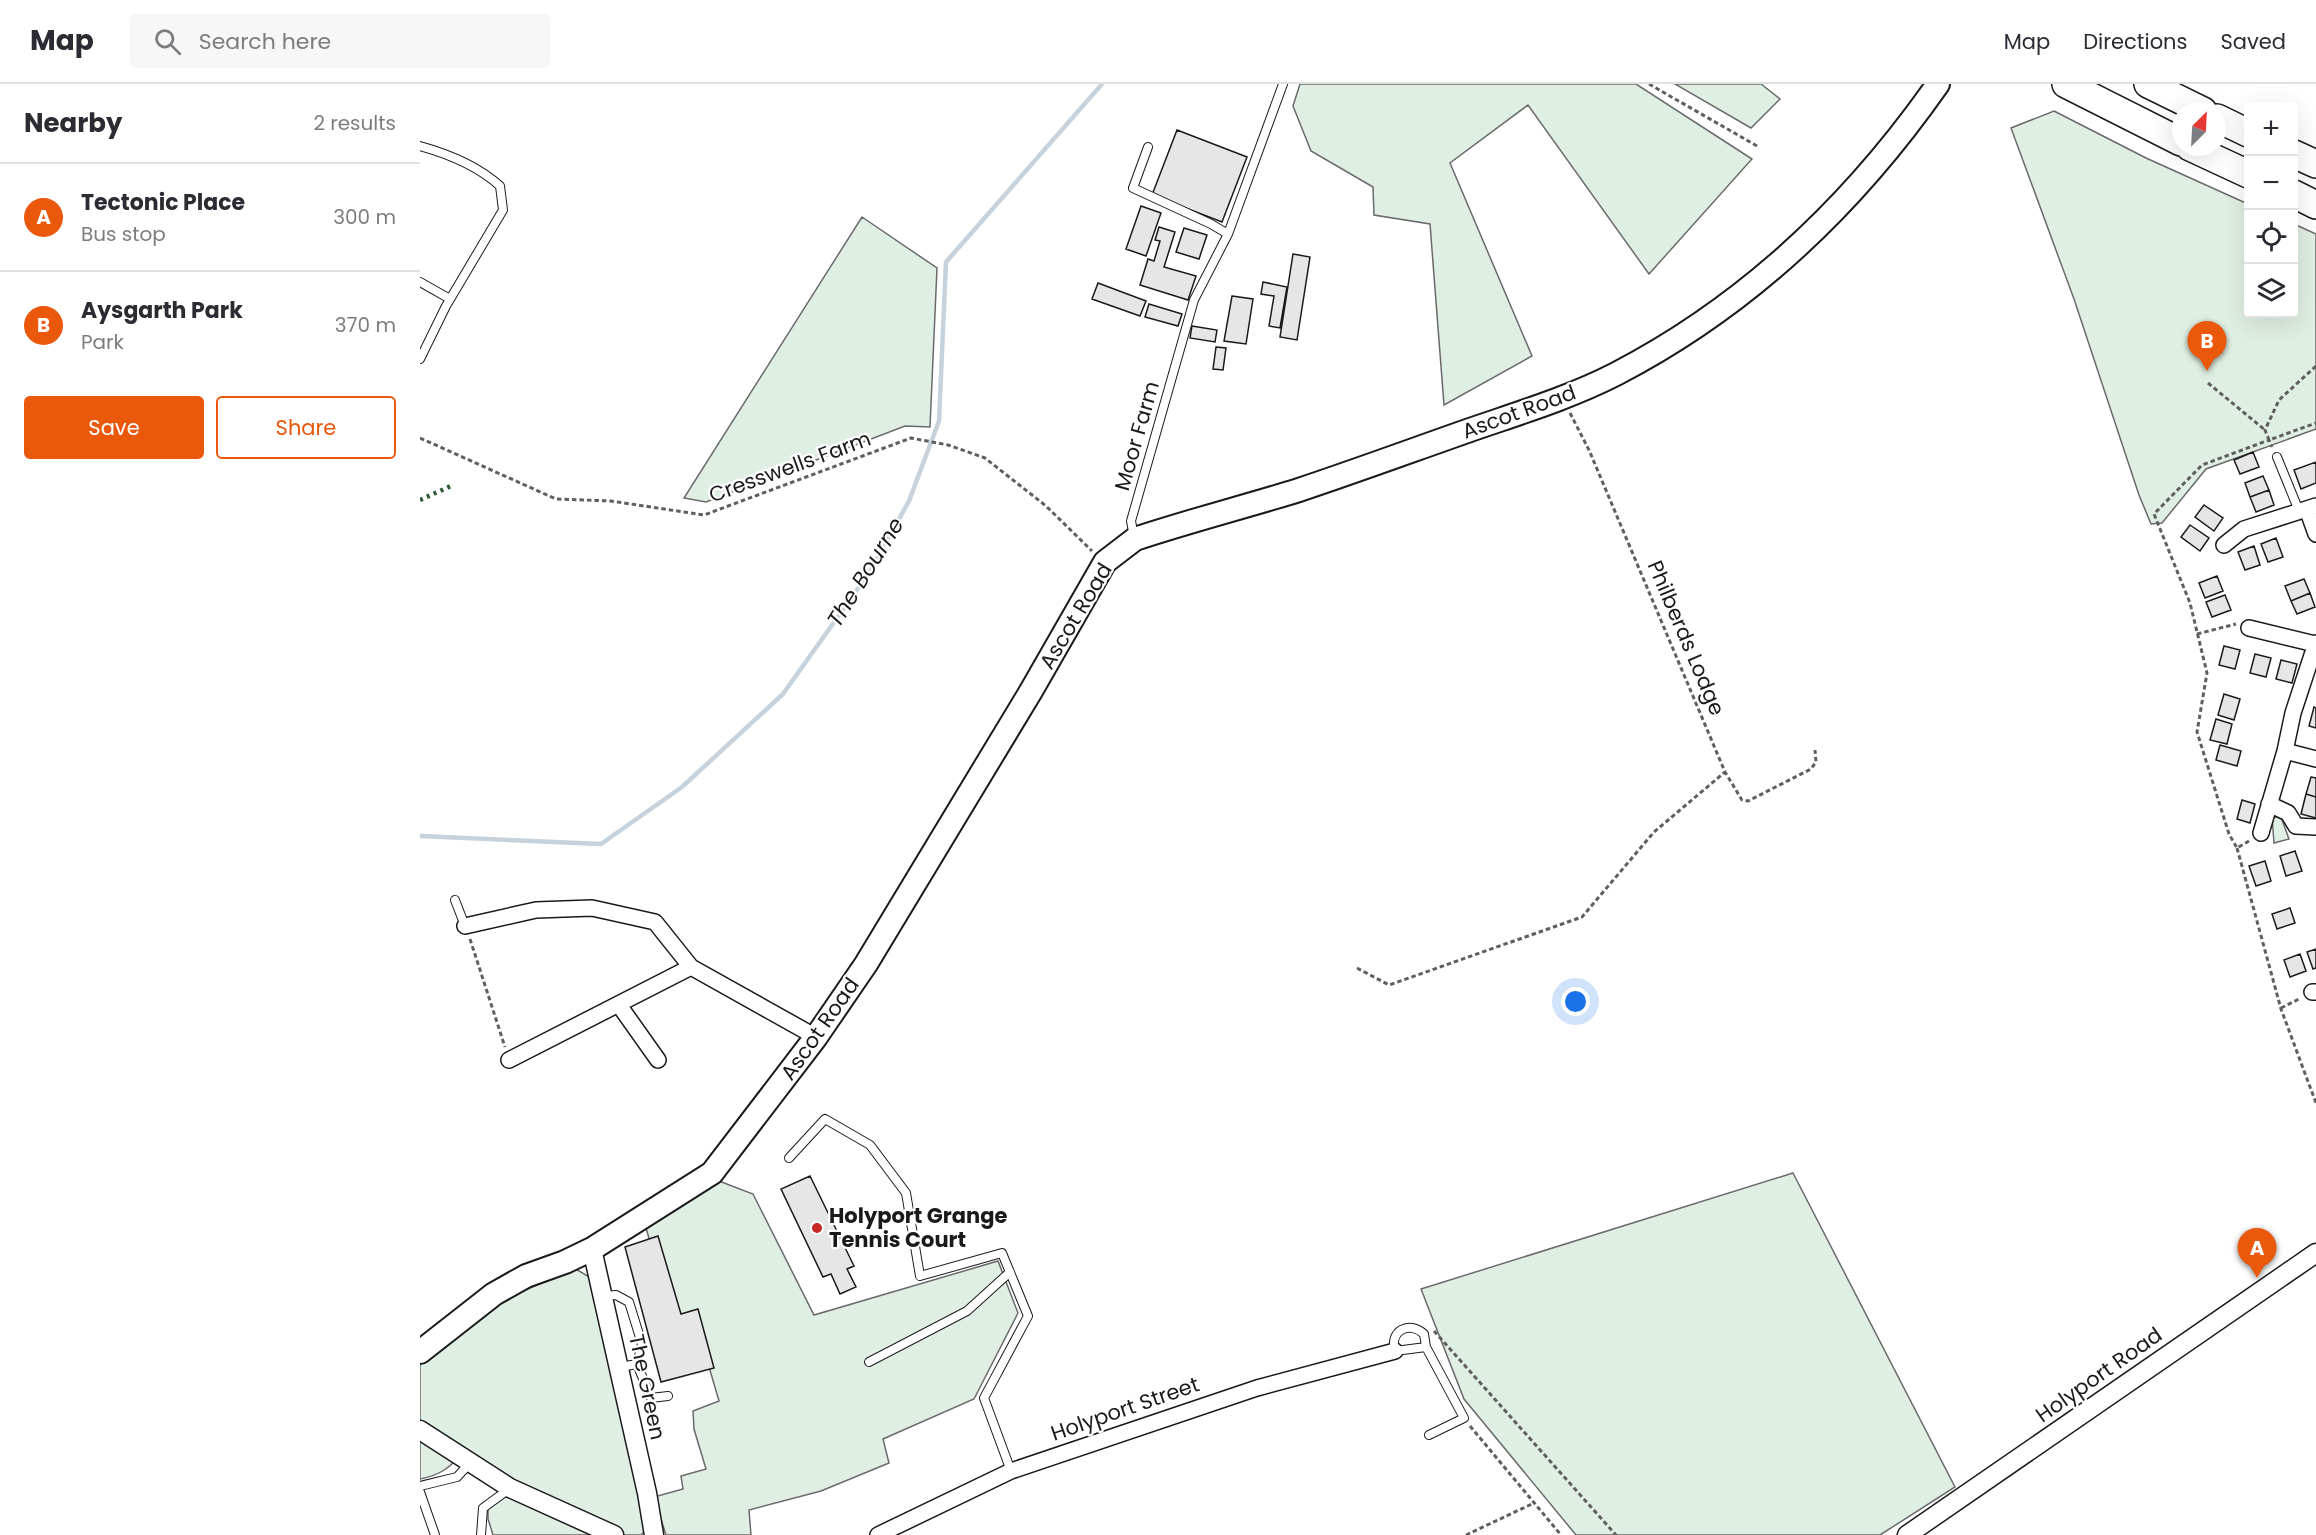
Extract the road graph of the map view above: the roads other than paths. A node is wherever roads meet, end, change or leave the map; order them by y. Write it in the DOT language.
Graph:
graph roads {
  1 [pos="1283,84"];
  2 [pos="2066,84"];
  3 [pos="2148,84"];
  4 [pos="1936,87"];
  5 [pos="2185,102"];
  6 [pos="2226,122"];
  7 [pos="2244,131"];
  8 [pos="2172,137"];
  9 [pos="420,146"];
  10 [pos="1149,147"];
  11 [pos="2209,156"];
  12 [pos="2298,156"];
  13 [pos="2316,164"];
  14 [pos="2244,172"];
  15 [pos="2298,196"];
  16 [pos="2316,205"];
  17 [pos="1228,234"];
  18 [pos="420,282"];
  19 [pos="450,299"];
  20 [pos="420,359"];
  21 [pos="2277,457"];
  22 [pos="2308,509"];
  23 [pos="2316,534"];
  24 [pos="1135,539"];
  25 [pos="2224,545"];
  26 [pos="2249,628"];
  27 [pos="2316,643"];
  28 [pos="2285,751"];
  29 [pos="2316,759"];
  30 [pos="2269,804"];
  31 [pos="2316,827"];
  32 [pos="2261,833"];
  33 [pos="455,900"];
  34 [pos="465,926"];
  35 [pos="691,967"];
  36 [pos="619,1005"];
  37 [pos="816,1037"];
  38 [pos="509,1060"];
  39 [pos="658,1060"];
  40 [pos="789,1158"];
  41 [pos="592,1249"];
  42 [pos="2316,1254"];
  43 [pos="1010,1272"];
  44 [pos="604,1295"];
  45 [pos="1426,1347"];
  46 [pos="1395,1351"];
  47 [pos="420,1352"];
  48 [pos="869,1362"];
  49 [pos="637,1364"];
  50 [pos="618,1368"];
  51 [pos="668,1396"];
  52 [pos="420,1430"];
  53 [pos="1429,1435"];
  54 [pos="470,1463"];
  55 [pos="1011,1471"];
  56 [pos="420,1486"];
  57 [pos="510,1488"];
  58 [pos="420,1492"];
  59 [pos="435,1535"];
  60 [pos="481,1535"];
  61 [pos="615,1535"];
  62 [pos="654,1535"];
  63 [pos="878,1535"];
  64 [pos="1907,1535"];
  1 -- 17 [label="lane, Moor Farm"];
  2 -- 8 [label="highway"];
  3 -- 5 [label="highway"];
  4 -- 24 [label="main road, Ascot Road"];
  6 -- 7 [label="highway"];
  9 -- 19 [label="lane"];
  10 -- 17 [label="lane"];
  11 -- 14 [label="highway"];
  12 -- 13 [label="highway"];
  15 -- 16 [label="highway"];
  17 -- 24 [label="lane, Moor Farm"];
  18 -- 19 [label="lane"];
  19 -- 20 [label="lane"];
  21 -- 22 [label="lane"];
  22 -- 23 [label="street"];
  22 -- 25 [label="street"];
  24 -- 37 [label="main road, Ascot Road"];
  26 -- 27 [label="street"];
  27 -- 28 [label="street"];
  28 -- 29 [label="street"];
  28 -- 30 [label="street"];
  30 -- 31 [label="street"];
  30 -- 32 [label="street"];
  33 -- 34 [label="lane"];
  34 -- 35 [label="street"];
  35 -- 36 [label="street"];
  35 -- 37 [label="street"];
  36 -- 38 [label="street"];
  36 -- 39 [label="street"];
  37 -- 41 [label="main road, Ascot Road"];
  40 -- 43 [label="lane"];
  41 -- 44 [label="street, The Green"];
  41 -- 47 [label="main road, Ascot Road"];
  42 -- 64 [label="street, Holyport Road"];
  43 -- 48 [label="lane"];
  43 -- 55 [label="lane"];
  44 -- 49 [label="lane"];
  44 -- 50 [label="street, The Green"];
  45 -- 46 [label="lane"];
  45 -- 46 [label="lane"];
  45 -- 53 [label="lane"];
  46 -- 55 [label="street, Holyport Street"];
  49 -- 50 [label="lane"];
  49 -- 51 [label="lane"];
  50 -- 62 [label="street, The Green"];
  52 -- 54 [label="street"];
  54 -- 56 [label="lane"];
  54 -- 57 [label="street"];
  55 -- 63 [label="street, Holyport Street"];
  57 -- 60 [label="lane"];
  57 -- 61 [label="street"];
  58 -- 59 [label="lane"];
}
